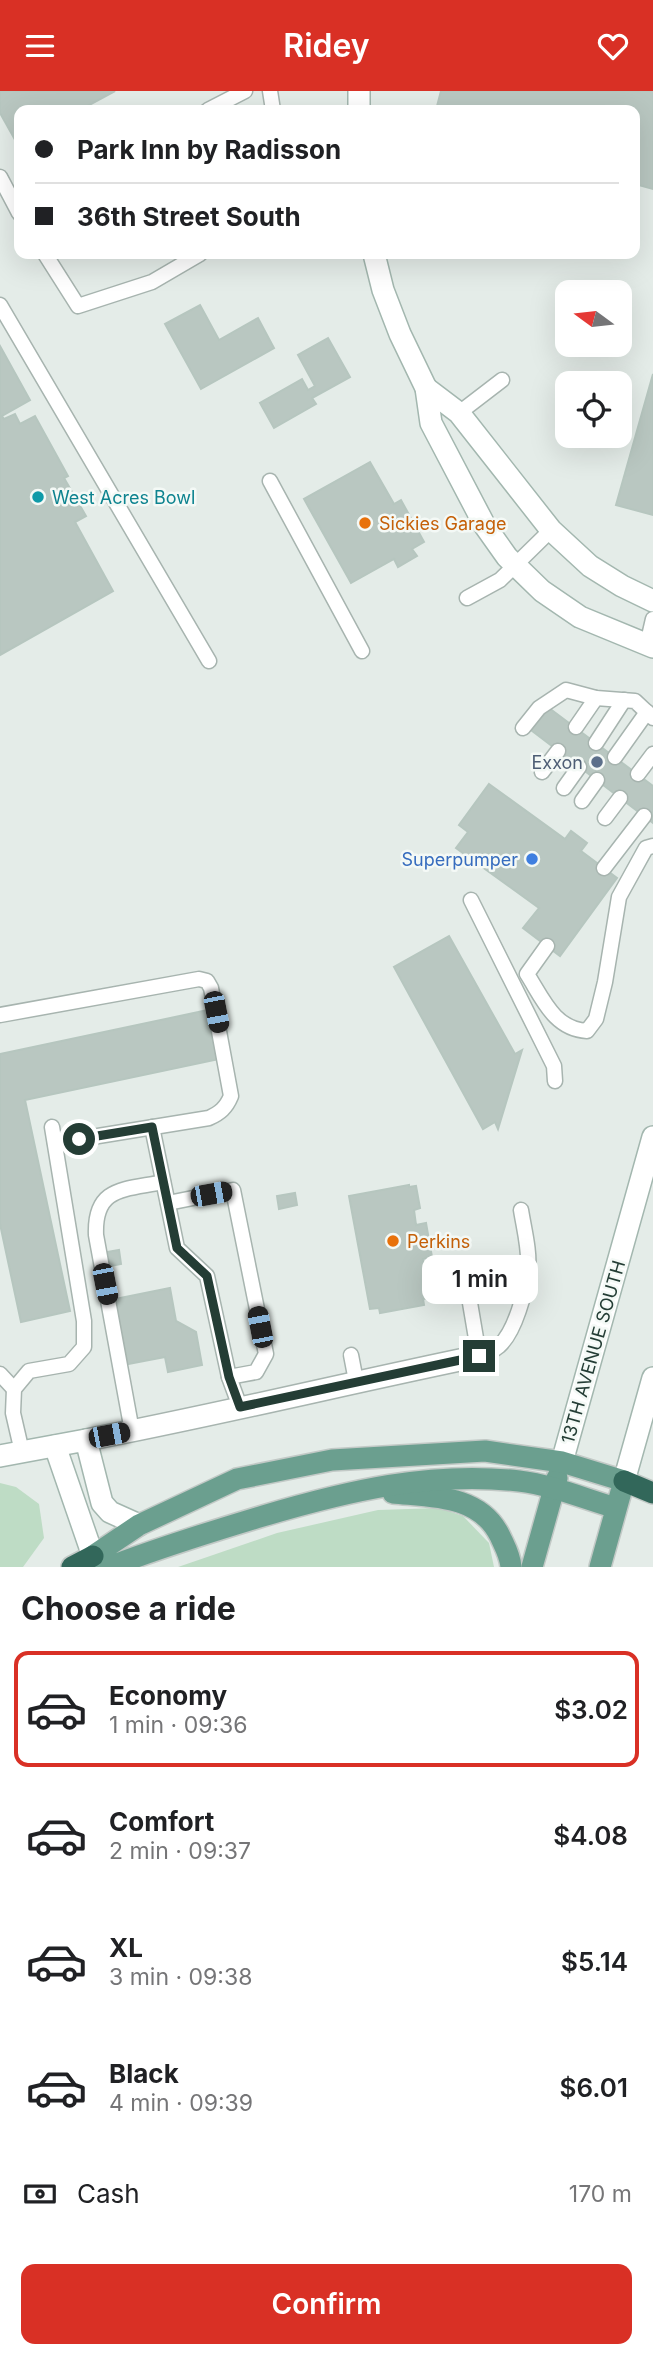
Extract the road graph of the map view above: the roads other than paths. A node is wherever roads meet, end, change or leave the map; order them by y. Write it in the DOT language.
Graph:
graph roads {
  1 [pos="245,91"];
  2 [pos="218,105"];
  3 [pos="0,177"];
  4 [pos="14,202"];
  5 [pos="48,259"];
  6 [pos="191,259"];
  7 [pos="375,259"];
  8 [pos="0,305"];
  9 [pos="502,380"];
  10 [pos="426,388"];
  11 [pos="459,413"];
  12 [pos="270,481"];
  13 [pos="551,530"];
  14 [pos="515,565"];
  15 [pos="467,598"];
  16 [pos="653,601"];
  17 [pos="653,619"];
  18 [pos="650,646"];
  19 [pos="362,651"];
  20 [pos="209,661"];
  21 [pos="596,698"];
  22 [pos="624,700"];
  23 [pos="650,715"];
  24 [pos="576,727"];
  25 [pos="523,728"];
  26 [pos="596,743"];
  27 [pos="558,751"];
  28 [pos="653,754"];
  29 [pos="615,757"];
  30 [pos="579,767"];
  31 [pos="542,772"];
  32 [pos="638,774"];
  33 [pos="597,780"];
  34 [pos="564,788"];
  35 [pos="620,798"];
  36 [pos="582,801"];
  37 [pos="644,816"];
  38 [pos="605,818"];
  39 [pos="630,836"];
  40 [pos="649,847"];
  41 [pos="604,868"];
  42 [pos="471,900"];
  43 [pos="547,946"];
  44 [pos="0,1015"];
  45 [pos="555,1081"];
  46 [pos="52,1127"];
  47 [pos="152,1127"];
  48 [pos="653,1137"];
  49 [pos="55,1143"];
  50 [pos="163,1182"];
  51 [pos="167,1203"];
  52 [pos="521,1210"];
  53 [pos="469,1297"];
  54 [pos="351,1355"];
  55 [pos="479,1356"];
  56 [pos="0,1374"];
  57 [pos="229,1377"];
  58 [pos="653,1378"];
  59 [pos="356,1381"];
  60 [pos="14,1389"];
  61 [pos="240,1407"];
  62 [pos="132,1431"];
  63 [pos="86,1440"];
  64 [pos="55,1446"];
  65 [pos="22,1452"];
  66 [pos="0,1456"];
  67 [pos="562,1462"];
  68 [pos="624,1481"];
  69 [pos="360,1490"];
  70 [pos="554,1490"];
  71 [pos="653,1493"];
  72 [pos="616,1508"];
  73 [pos="139,1525"];
  74 [pos="93,1556"];
  75 [pos="72,1567"];
  76 [pos="511,1567"];
  77 [pos="532,1567"];
  78 [pos="600,1567"];
  1 -- 2 [label="lane"];
  3 -- 4 [label="lane"];
  5 -- 6 [label="lane"];
  7 -- 10 [label="street"];
  8 -- 20 [label="lane"];
  9 -- 11 [label="lane"];
  10 -- 11 [label="street"];
  10 -- 14 [label="street"];
  11 -- 13 [label="street"];
  12 -- 19 [label="lane"];
  13 -- 14 [label="lane"];
  13 -- 16 [label="street"];
  14 -- 15 [label="lane"];
  14 -- 18 [label="street"];
  17 -- 18 [label="lane"];
  21 -- 22 [label="lane"];
  21 -- 24 [label="lane"];
  21 -- 25 [label="lane"];
  22 -- 23 [label="lane"];
  22 -- 26 [label="lane"];
  23 -- 29 [label="lane"];
  27 -- 31 [label="lane"];
  28 -- 32 [label="lane"];
  30 -- 34 [label="lane"];
  33 -- 36 [label="lane"];
  35 -- 38 [label="lane"];
  37 -- 39 [label="lane"];
  39 -- 40 [label="lane"];
  39 -- 41 [label="lane"];
  40 -- 43 [label="lane"];
  42 -- 45 [label="lane"];
  44 -- 47 [label="lane"];
  46 -- 49 [label="lane"];
  47 -- 49 [label="lane"];
  47 -- 50 [label="lane"];
  48 -- 67 [label="street, 13TH AVENUE SOUTH"];
  49 -- 60 [label="lane"];
  50 -- 51 [label="lane"];
  50 -- 62 [label="lane"];
  51 -- 57 [label="lane"];
  51 -- 57 [label="lane"];
  52 -- 55 [label="lane"];
  53 -- 55 [label="lane"];
  54 -- 59 [label="lane"];
  55 -- 59 [label="street"];
  56 -- 60 [label="lane"];
  57 -- 61 [label="lane"];
  58 -- 68 [label="street"];
  59 -- 61 [label="street"];
  60 -- 65 [label="lane"];
  61 -- 62 [label="street"];
  62 -- 63 [label="street"];
  63 -- 64 [label="street"];
  63 -- 73 [label="street"];
  64 -- 65 [label="street"];
  64 -- 74 [label="street"];
  65 -- 66 [label="street"];
  67 -- 68 [label="main road"];
  67 -- 70 [label="main road, 13TH AVENUE SOUTH"];
  67 -- 73 [label="main road"];
  68 -- 71 [label="highway"];
  68 -- 72 [label="main road"];
  69 -- 70 [label="main road"];
  69 -- 74 [label="main road"];
  69 -- 76 [label="main road"];
  70 -- 72 [label="main road"];
  70 -- 77 [label="main road, 13TH AVENUE SOUTH"];
  72 -- 78 [label="main road"];
  73 -- 74 [label="main road"];
  74 -- 75 [label="highway"];
}
